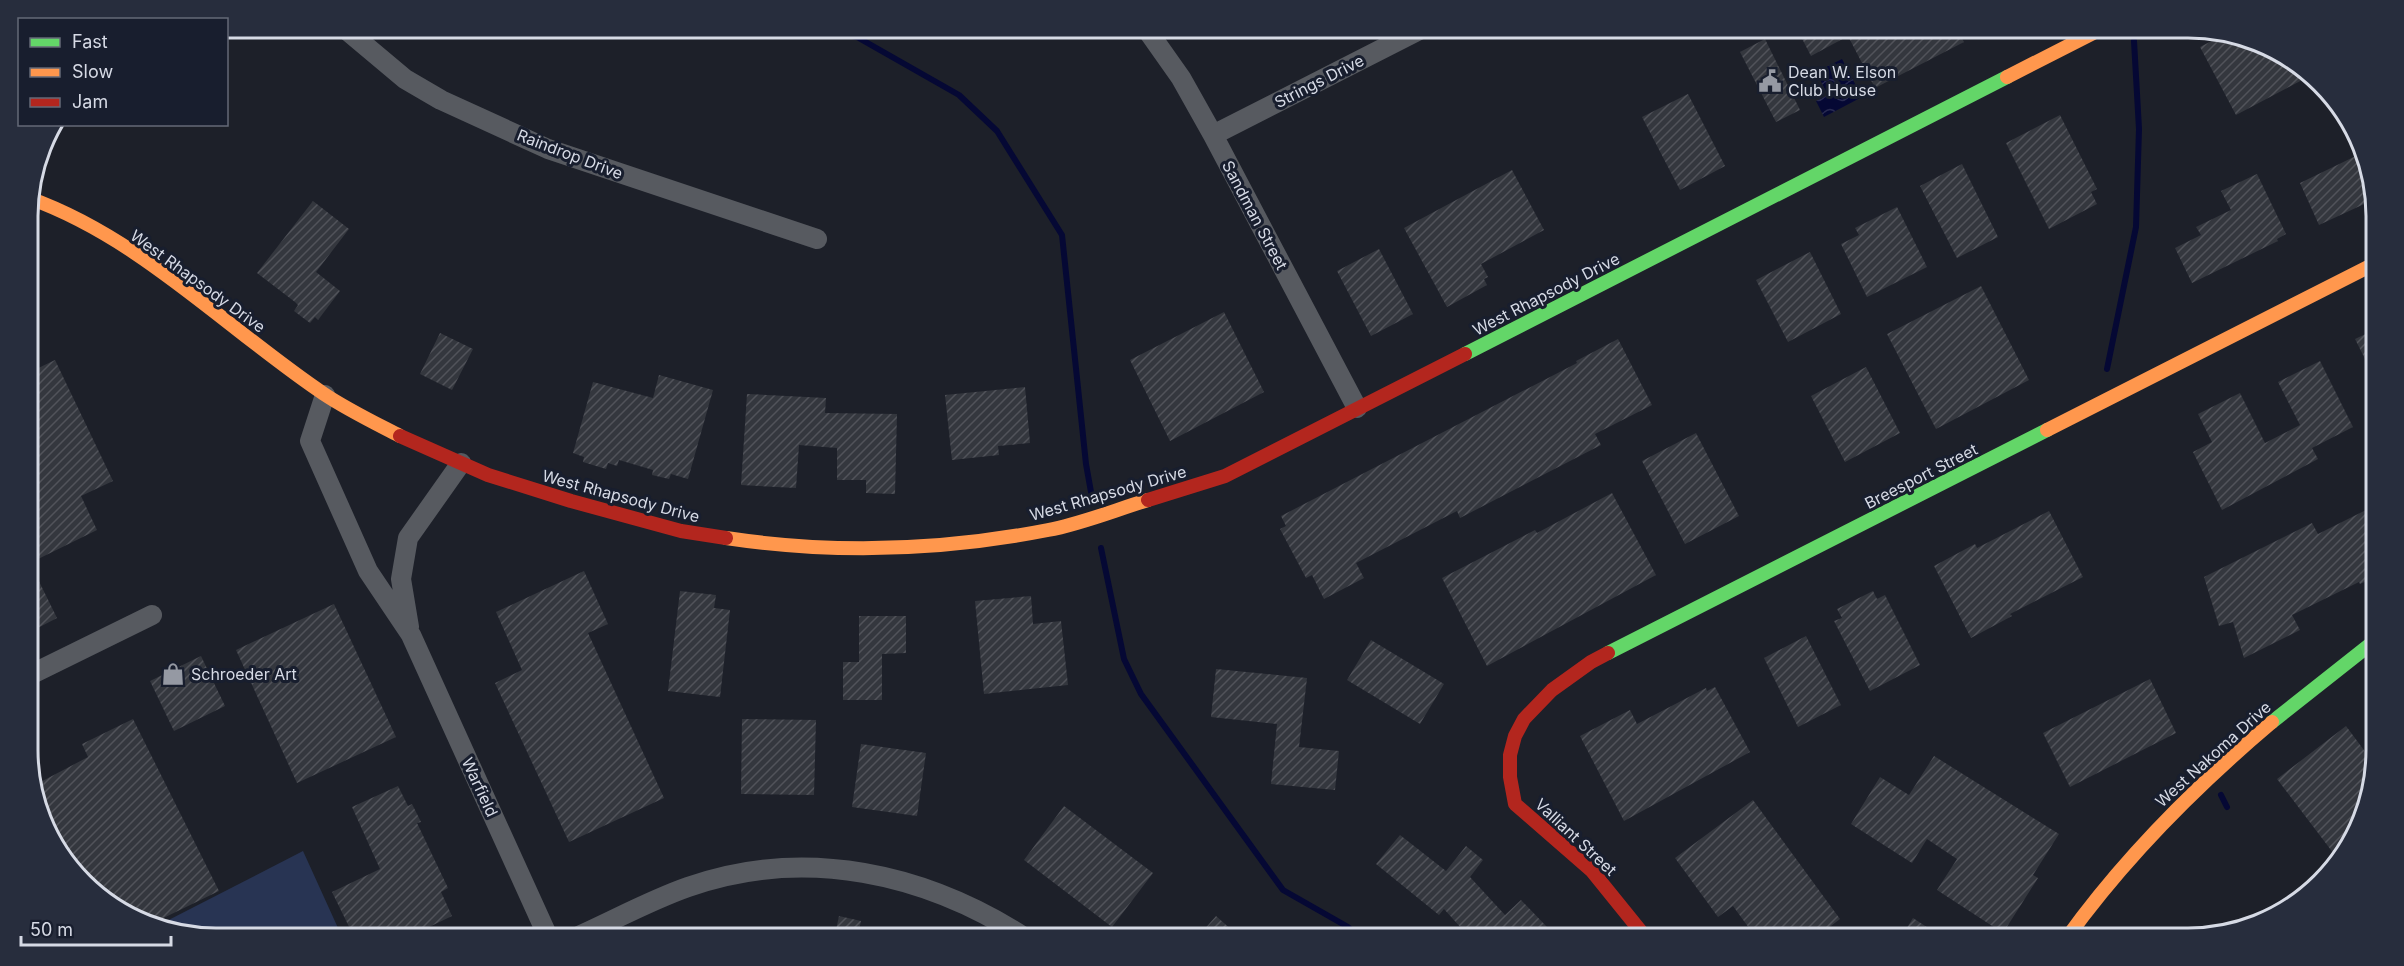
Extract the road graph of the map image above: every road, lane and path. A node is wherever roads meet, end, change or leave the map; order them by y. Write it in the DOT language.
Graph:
graph roads {
  1 [pos="356,38"];
  2 [pos="1153,38"];
  3 [pos="1403,38"];
  4 [pos="2083,38"];
  5 [pos="1213,135"];
  6 [pos="38,201"];
  7 [pos="818,239"];
  8 [pos="2366,268"];
  9 [pos="325,396"];
  10 [pos="1357,408"];
  11 [pos="461,463"];
  12 [pos="152,615"];
  13 [pos="411,635"];
  14 [pos="2366,647"];
  15 [pos="38,671"];
  16 [pos="1509,749"];
  17 [pos="544,928"];
  18 [pos="595,928"];
  19 [pos="1011,928"];
  20 [pos="1638,928"];
  21 [pos="2074,928"];
  1 -- 7 [label="street, Raindrop Drive"];
  2 -- 5 [label="street, Sandman Street"];
  3 -- 5 [label="street, Strings Drive"];
  4 -- 10 [label="street, West Rhapsody Drive"];
  5 -- 10 [label="street, Sandman Street"];
  6 -- 9 [label="street, West Rhapsody Drive"];
  8 -- 16 [label="street, Breesport Street"];
  9 -- 11 [label="street, West Rhapsody Drive"];
  9 -- 13 [label="street, Warfield"];
  10 -- 11 [label="street, West Rhapsody Drive"];
  11 -- 13 [label="street, Warfield"];
  12 -- 15 [label="street"];
  13 -- 17 [label="street, Warfield"];
  14 -- 21 [label="street, West Nakoma Drive"];
  16 -- 20 [label="street, Valliant Street"];
  18 -- 19 [label="street"];
}
